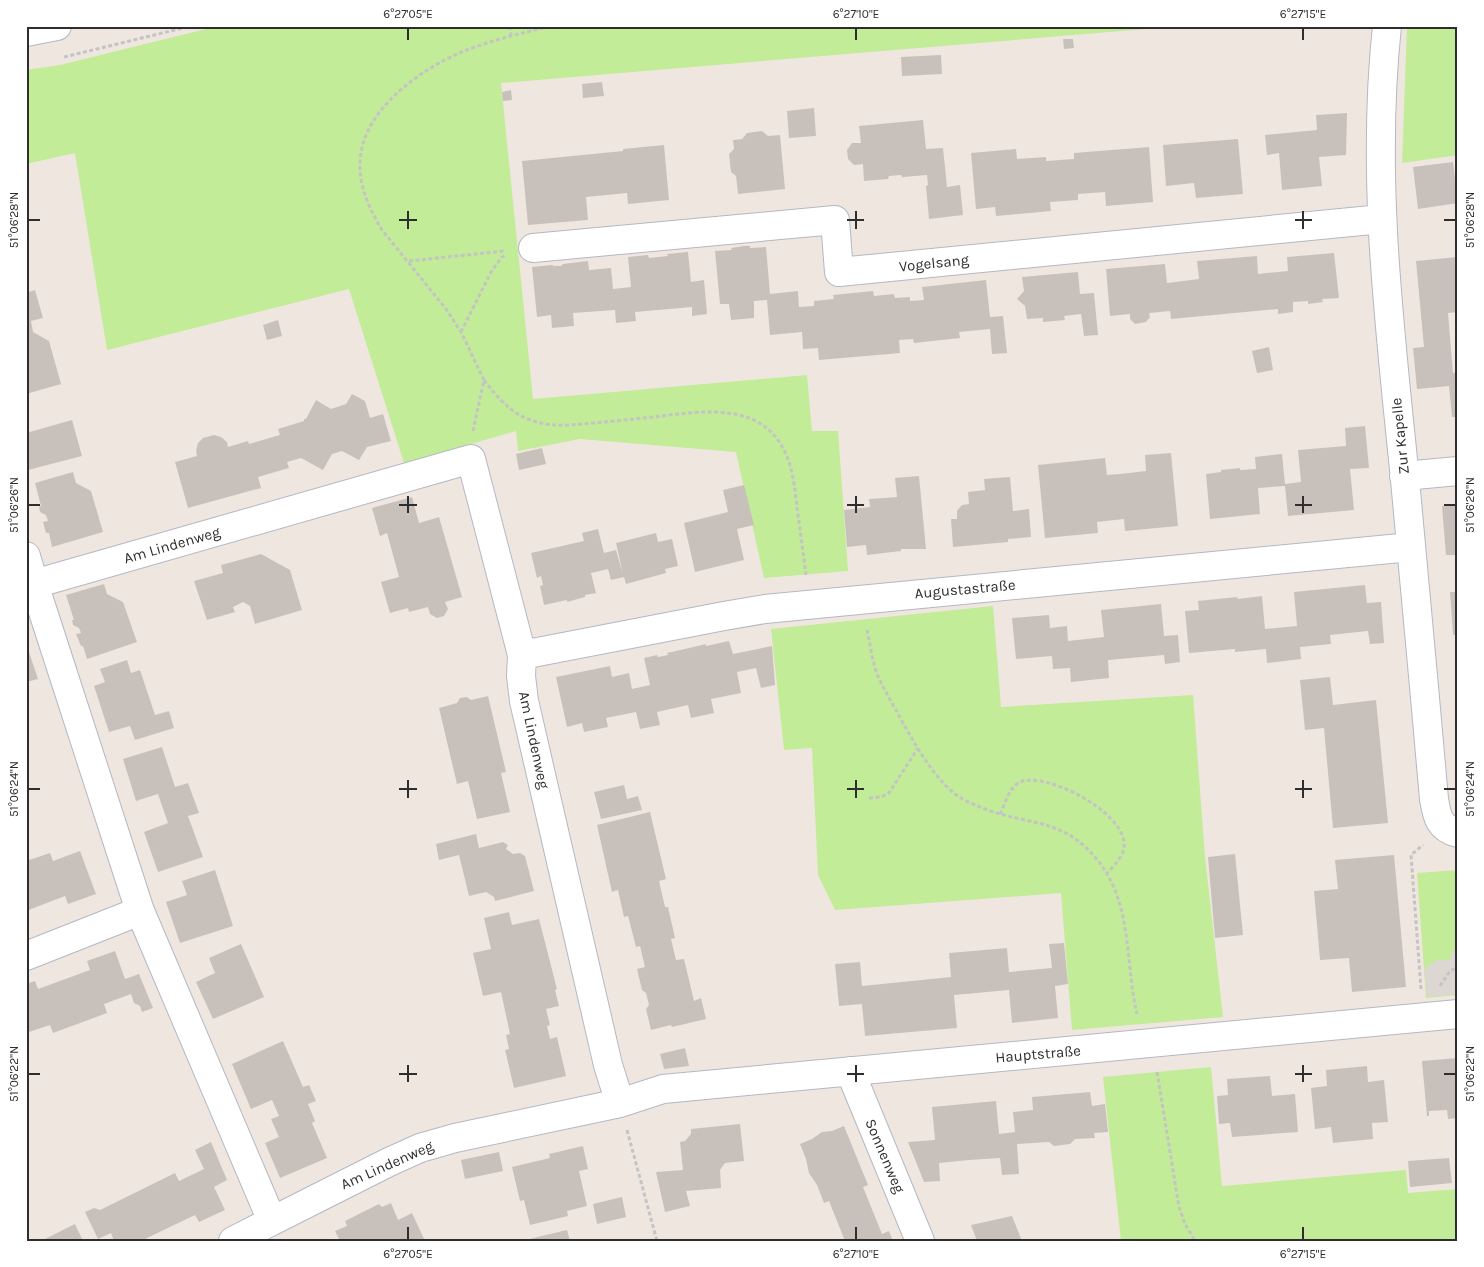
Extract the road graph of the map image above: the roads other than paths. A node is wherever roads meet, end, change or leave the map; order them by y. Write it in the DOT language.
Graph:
graph roads {
  1 [pos="57,26"];
  2 [pos="1387,26"];
  3 [pos="26,32"];
  4 [pos="1382,219"];
  5 [pos="524,249"];
  6 [pos="1458,471"];
  7 [pos="1404,476"];
  8 [pos="1410,547"];
  9 [pos="26,556"];
  10 [pos="30,585"];
  11 [pos="522,655"];
  12 [pos="1451,830"];
  13 [pos="140,911"];
  14 [pos="26,956"];
  15 [pos="1458,1014"];
  16 [pos="850,1071"];
  17 [pos="620,1103"];
  18 [pos="272,1221"];
  19 [pos="233,1241"];
  20 [pos="920,1241"];
  1 -- 3 [label="street"];
  2 -- 4 [label="street, Zur Kapelle"];
  4 -- 5 [label="street, Vogelsang"];
  4 -- 7 [label="street, Zur Kapelle"];
  6 -- 7 [label="street"];
  7 -- 8 [label="street, Zur Kapelle"];
  8 -- 11 [label="street, Augustastraße"];
  8 -- 12 [label="street, Zur Kapelle"];
  9 -- 10 [label="street"];
  10 -- 11 [label="street, Am Lindenweg"];
  10 -- 13 [label="street"];
  11 -- 17 [label="street, Am Lindenweg"];
  13 -- 14 [label="street"];
  13 -- 18 [label="street"];
  15 -- 16 [label="street, Hauptstraße"];
  16 -- 17 [label="street, Hauptstraße"];
  16 -- 20 [label="street, Sonnenweg"];
  17 -- 18 [label="street, Am Lindenweg"];
  18 -- 19 [label="street, Am Lindenweg"];
}
